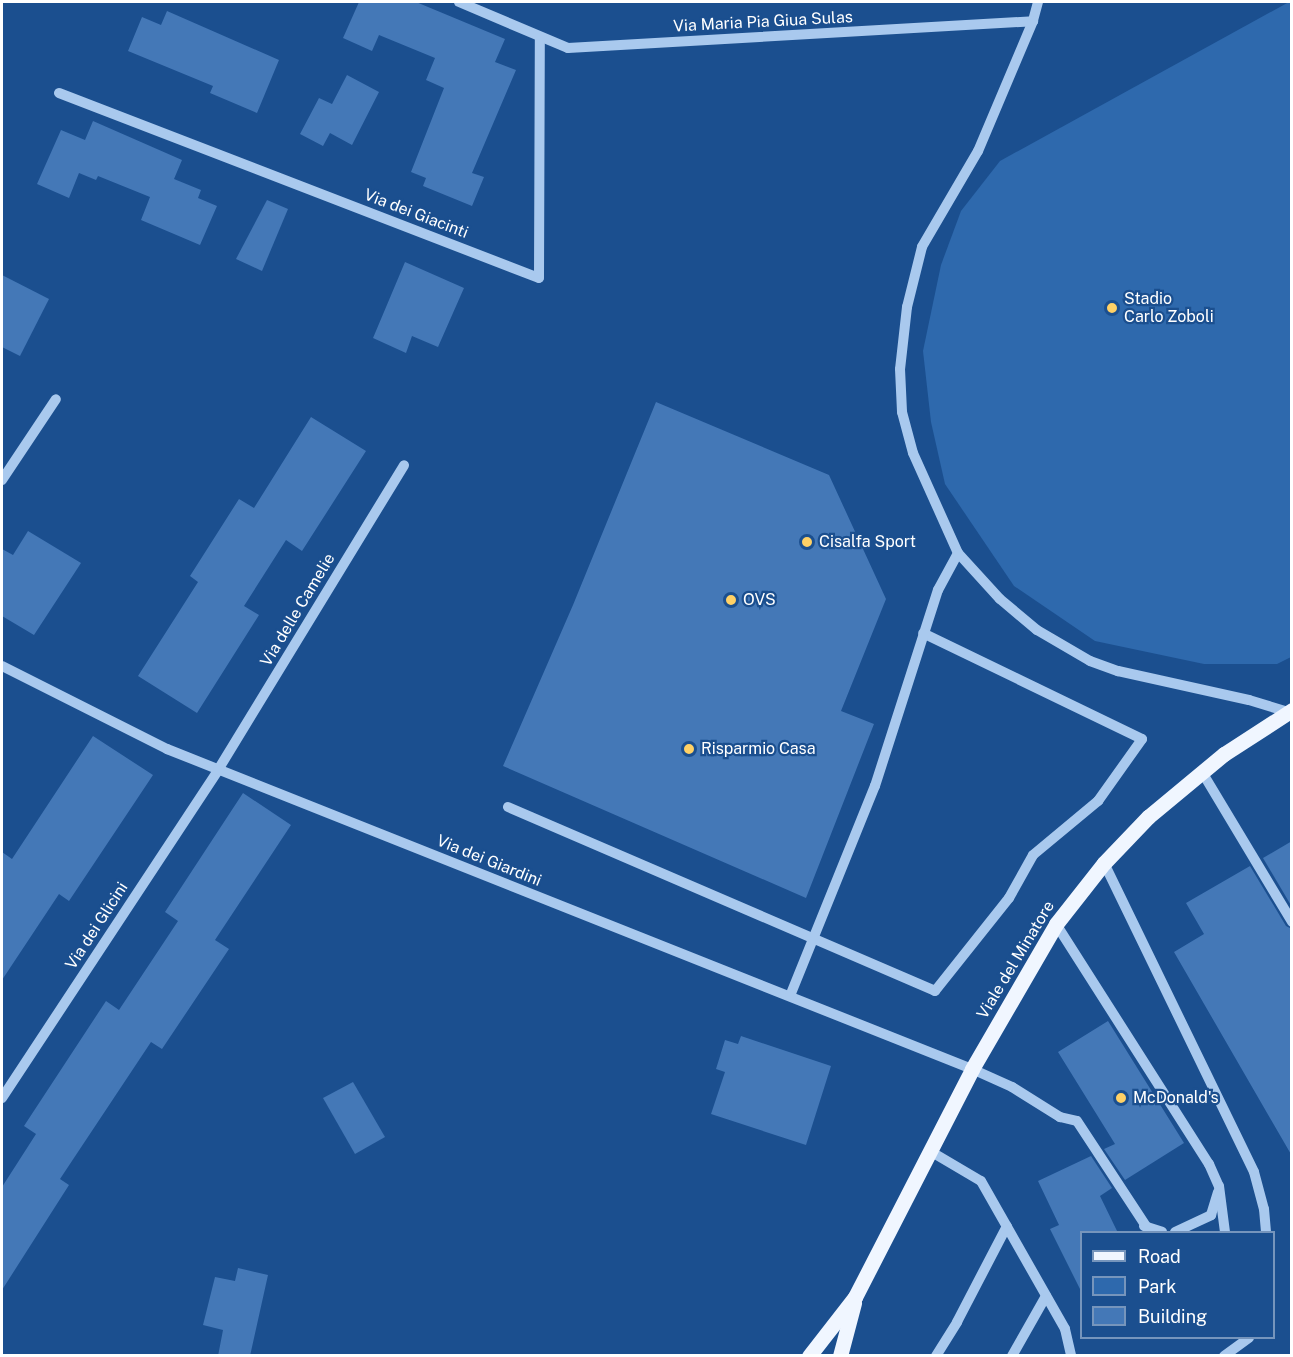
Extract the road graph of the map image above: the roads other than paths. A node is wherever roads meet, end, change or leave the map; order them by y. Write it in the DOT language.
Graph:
graph roads {
  1 [pos="459,2"];
  2 [pos="1038,2"];
  3 [pos="1033,21"];
  4 [pos="540,38"];
  5 [pos="59,93"];
  6 [pos="56,399"];
  7 [pos="404,465"];
  8 [pos="2,480"];
  9 [pos="958,553"];
  10 [pos="923,633"];
  11 [pos="2,666"];
  12 [pos="1290,711"];
  13 [pos="218,770"];
  14 [pos="1202,772"];
  15 [pos="508,807"];
  16 [pos="1104,863"];
  17 [pos="1292,922"];
  18 [pos="1056,924"];
  19 [pos="813,940"];
  20 [pos="790,996"];
  21 [pos="972,1069"];
  22 [pos="2,1098"];
  23 [pos="930,1151"];
  24 [pos="1220,1186"];
  25 [pos="1007,1226"];
  26 [pos="1147,1229"];
  27 [pos="1180,1231"];
  28 [pos="1225,1231"];
  29 [pos="1266,1231"];
  30 [pos="1046,1296"];
  31 [pos="855,1297"];
  32 [pos="1248,1339"];
  33 [pos="841,1355"];
  34 [pos="809,1356"];
  35 [pos="936,1356"];
  36 [pos="1012,1356"];
  37 [pos="1071,1356"];
  38 [pos="1224,1356"];
  1 -- 4 [label="street"];
  2 -- 3 [label="street"];
  3 -- 4 [label="street, Via Maria Pia Giua Sulas"];
  3 -- 9 [label="street"];
  4 -- 5 [label="street, Via dei Giacinti"];
  6 -- 8 [label="street"];
  7 -- 13 [label="street, Via delle Camelie"];
  9 -- 10 [label="street"];
  9 -- 12 [label="street"];
  10 -- 19 [label="street"];
  10 -- 19 [label="street"];
  11 -- 13 [label="street, Via dei Giardini"];
  12 -- 14 [label="main road, Viale del Minatore"];
  13 -- 20 [label="street, Via dei Giardini"];
  13 -- 22 [label="street, Via dei Glicini"];
  14 -- 16 [label="main road, Viale del Minatore"];
  14 -- 17 [label="street"];
  15 -- 19 [label="street"];
  16 -- 18 [label="main road, Viale del Minatore"];
  16 -- 29 [label="street"];
  18 -- 21 [label="main road, Viale del Minatore"];
  18 -- 24 [label="street"];
  19 -- 20 [label="street"];
  20 -- 21 [label="street, Via dei Giardini"];
  21 -- 23 [label="main road, Viale del Minatore"];
  21 -- 26 [label="street, Via dei Giardini"];
  23 -- 25 [label="street"];
  23 -- 31 [label="main road, Viale del Minatore"];
  24 -- 27 [label="street"];
  24 -- 28 [label="street"];
  25 -- 30 [label="street"];
  25 -- 35 [label="street"];
  30 -- 36 [label="street"];
  30 -- 37 [label="street"];
  31 -- 33 [label="main road, Viale del Minatore"];
  31 -- 34 [label="main road, Viale del Minatore"];
  32 -- 38 [label="street"];
}
